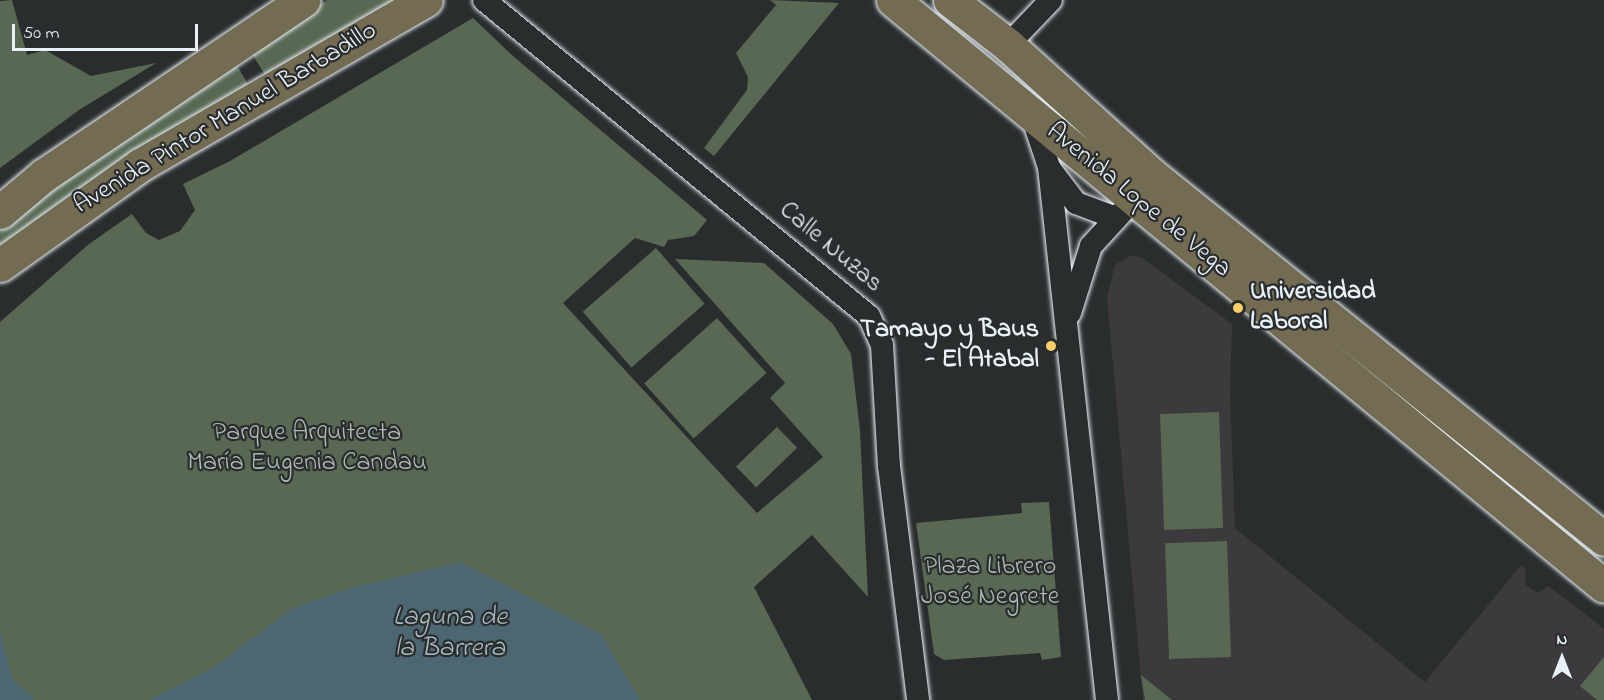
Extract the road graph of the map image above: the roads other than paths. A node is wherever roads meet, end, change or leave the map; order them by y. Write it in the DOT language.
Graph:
graph roads {
  1 [pos="303,0"];
  2 [pos="426,0"];
  3 [pos="484,0"];
  4 [pos="893,0"];
  5 [pos="950,0"];
  6 [pos="1052,0"];
  7 [pos="1008,45"];
  8 [pos="1031,115"];
  9 [pos="1050,167"];
  10 [pos="1134,197"];
  11 [pos="0,212"];
  12 [pos="0,265"];
  13 [pos="1068,321"];
  14 [pos="1604,539"];
  15 [pos="1604,586"];
  16 [pos="918,700"];
  17 [pos="1107,700"];
  1 -- 11 [label="main road, Avenida Pintor Manuel Barbadillo"];
  2 -- 12 [label="main road, Avenida Pintor Manuel Barbadillo"];
  3 -- 16 [label="street, Calle Nuzas"];
  4 -- 8 [label="main road, Avenida Lope de Vega"];
  5 -- 7 [label="main road, Avenida Lope de Vega"];
  6 -- 7 [label="street"];
  7 -- 10 [label="main road, Avenida Lope de Vega"];
  8 -- 9 [label="street"];
  8 -- 10 [label="main road, Avenida Lope de Vega"];
  9 -- 10 [label="street"];
  9 -- 13 [label="street"];
  10 -- 13 [label="street"];
  10 -- 14 [label="main road, Avenida Lope de Vega"];
  10 -- 15 [label="main road, Avenida Lope de Vega"];
  13 -- 17 [label="street"];
}
